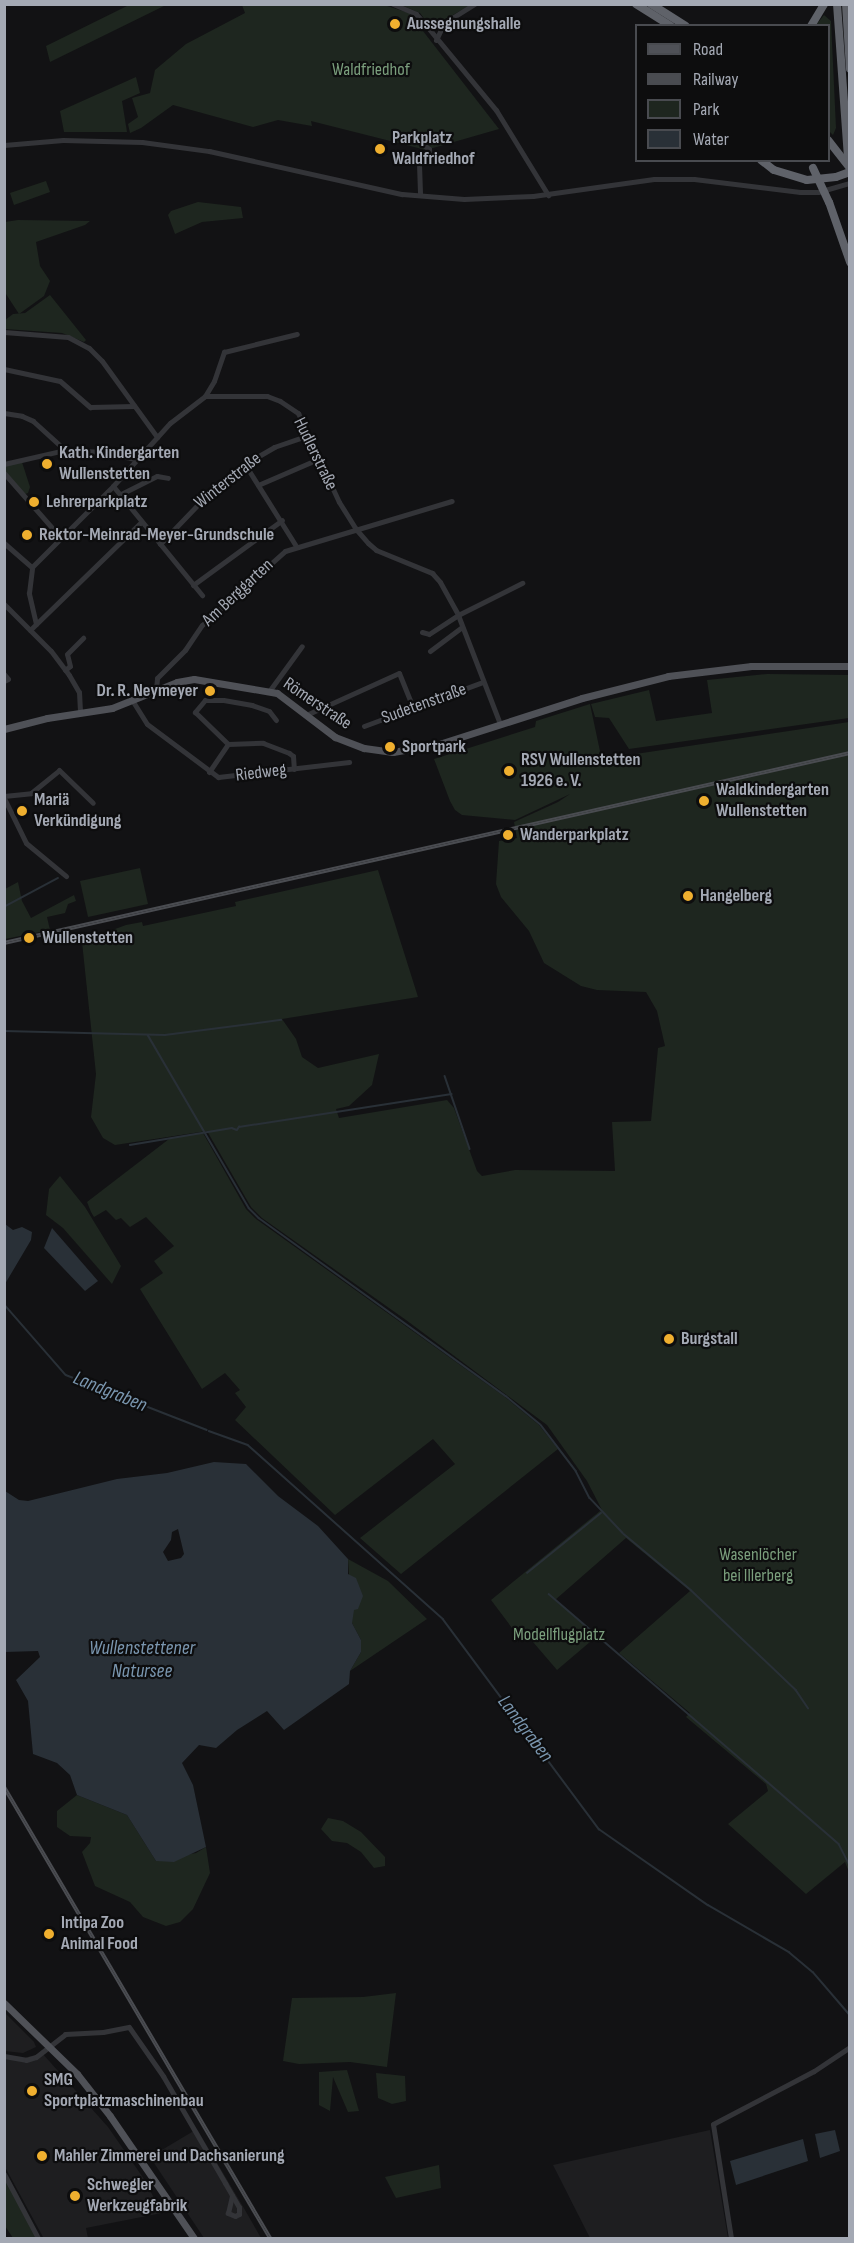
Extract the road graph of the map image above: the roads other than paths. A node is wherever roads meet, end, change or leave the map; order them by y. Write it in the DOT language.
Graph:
graph roads {
  1 [pos="393,4"];
  2 [pos="475,4"];
  3 [pos="636,4"];
  4 [pos="824,4"];
  5 [pos="837,4"];
  6 [pos="846,4"];
  7 [pos="648,7"];
  8 [pos="660,24"];
  9 [pos="669,24"];
  10 [pos="682,24"];
  11 [pos="812,24"];
  12 [pos="436,40"];
  13 [pos="849,69"];
  14 [pos="413,136"];
  15 [pos="830,143"];
  16 [pos="4,145"];
  17 [pos="764,162"];
  18 [pos="810,164"];
  19 [pos="849,171"];
  20 [pos="849,183"];
  21 [pos="420,195"];
  22 [pos="548,195"];
  23 [pos="849,262"];
  24 [pos="4,332"];
  25 [pos="297,334"];
  26 [pos="4,369"];
  27 [pos="205,396"];
  28 [pos="134,406"];
  29 [pos="4,413"];
  30 [pos="308,435"];
  31 [pos="158,437"];
  32 [pos="65,450"];
  33 [pos="318,459"];
  34 [pos="138,460"];
  35 [pos="4,464"];
  36 [pos="246,466"];
  37 [pos="4,473"];
  38 [pos="168,478"];
  39 [pos="258,485"];
  40 [pos="113,486"];
  41 [pos="121,494"];
  42 [pos="452,501"];
  43 [pos="282,520"];
  44 [pos="141,522"];
  45 [pos="355,528"];
  46 [pos="60,537"];
  47 [pos="4,543"];
  48 [pos="160,544"];
  49 [pos="296,546"];
  50 [pos="32,567"];
  51 [pos="522,583"];
  52 [pos="193,585"];
  53 [pos="202,595"];
  54 [pos="4,604"];
  55 [pos="458,615"];
  56 [pos="36,624"];
  57 [pos="462,627"];
  58 [pos="30,630"];
  59 [pos="422,632"];
  60 [pos="82,638"];
  61 [pos="302,646"];
  62 [pos="430,651"];
  63 [pos="849,666"];
  64 [pos="65,670"];
  65 [pos="483,682"];
  66 [pos="156,690"];
  67 [pos="270,690"];
  68 [pos="132,700"];
  69 [pos="412,708"];
  70 [pos="80,713"];
  71 [pos="306,715"];
  72 [pos="276,720"];
  73 [pos="500,724"];
  74 [pos="364,726"];
  75 [pos="4,729"];
  76 [pos="228,744"];
  77 [pos="348,762"];
  78 [pos="294,769"];
  79 [pos="209,772"];
  80 [pos="4,797"];
  81 [pos="93,803"];
  82 [pos="66,876"];
  83 [pos="4,2003"];
  84 [pos="49,2046"];
  85 [pos="849,2047"];
  86 [pos="4,2056"];
  87 [pos="4,2174"];
  88 [pos="232,2195"];
  89 [pos="38,2238"];
  90 [pos="194,2238"];
  91 [pos="731,2238"];
  1 -- 12 [label="street"];
  2 -- 12 [label="street"];
  3 -- 7 [label="highway"];
  4 -- 11 [label="highway"];
  5 -- 19 [label="highway, bridge"];
  6 -- 13 [label="highway"];
  7 -- 8 [label="highway"];
  7 -- 9 [label="highway"];
  7 -- 10 [label="highway"];
  12 -- 22 [label="street"];
  14 -- 21 [label="street"];
  15 -- 19 [label="highway, bridge"];
  16 -- 21 [label="street"];
  17 -- 19 [label="highway"];
  18 -- 23 [label="highway, bridge"];
  20 -- 22 [label="street"];
  21 -- 22 [label="street"];
  24 -- 28 [label="street"];
  25 -- 27 [label="street"];
  26 -- 28 [label="street"];
  27 -- 30 [label="street, Hudlerstraße"];
  27 -- 31 [label="street"];
  28 -- 31 [label="street"];
  29 -- 32 [label="street"];
  30 -- 33 [label="street, Hudlerstraße"];
  30 -- 36 [label="street, Winterstraße"];
  31 -- 34 [label="street"];
  32 -- 34 [label="street"];
  32 -- 35 [label="street"];
  33 -- 39 [label="street"];
  33 -- 45 [label="street, Hudlerstraße"];
  34 -- 40 [label="street"];
  36 -- 39 [label="street"];
  36 -- 48 [label="street, Winterstraße"];
  37 -- 46 [label="street"];
  38 -- 41 [label="street"];
  39 -- 43 [label="street"];
  40 -- 41 [label="street"];
  40 -- 46 [label="street"];
  41 -- 44 [label="street"];
  42 -- 45 [label="street, Am Berggarten"];
  43 -- 49 [label="street"];
  43 -- 52 [label="street"];
  44 -- 48 [label="street"];
  44 -- 56 [label="street"];
  45 -- 49 [label="street, Am Berggarten"];
  45 -- 55 [label="street, Hudlerstraße"];
  46 -- 50 [label="street"];
  47 -- 50 [label="street"];
  48 -- 52 [label="street"];
  49 -- 66 [label="street, Am Berggarten"];
  50 -- 56 [label="street"];
  51 -- 55 [label="street"];
  52 -- 53 [label="street"];
  54 -- 58 [label="street"];
  55 -- 57 [label="street, Hudlerstraße"];
  55 -- 59 [label="street"];
  56 -- 58 [label="street"];
  57 -- 62 [label="street"];
  57 -- 65 [label="street, Hudlerstraße"];
  58 -- 64 [label="street"];
  60 -- 64 [label="street"];
  61 -- 67 [label="street"];
  63 -- 73 [label="main road, Römerstraße"];
  64 -- 70 [label="street"];
  65 -- 69 [label="street, Sudetenstraße"];
  65 -- 73 [label="street, Hudlerstraße"];
  66 -- 67 [label="main road, Römerstraße"];
  66 -- 68 [label="main road, Römerstraße"];
  67 -- 71 [label="main road, Römerstraße"];
  68 -- 70 [label="main road, Römerstraße"];
  68 -- 79 [label="street, Riedweg"];
  69 -- 71 [label="street"];
  69 -- 74 [label="street, Sudetenstraße"];
  70 -- 75 [label="main road, Römerstraße"];
  71 -- 73 [label="main road, Römerstraße"];
  72 -- 76 [label="street"];
  76 -- 78 [label="street"];
  76 -- 79 [label="street"];
  77 -- 78 [label="street, Riedweg"];
  78 -- 79 [label="street, Riedweg"];
  80 -- 81 [label="street"];
  80 -- 82 [label="street"];
  83 -- 84 [label="main road"];
  84 -- 86 [label="street"];
  84 -- 88 [label="street"];
  84 -- 90 [label="main road"];
  85 -- 91 [label="street"];
  87 -- 89 [label="street"];
}
